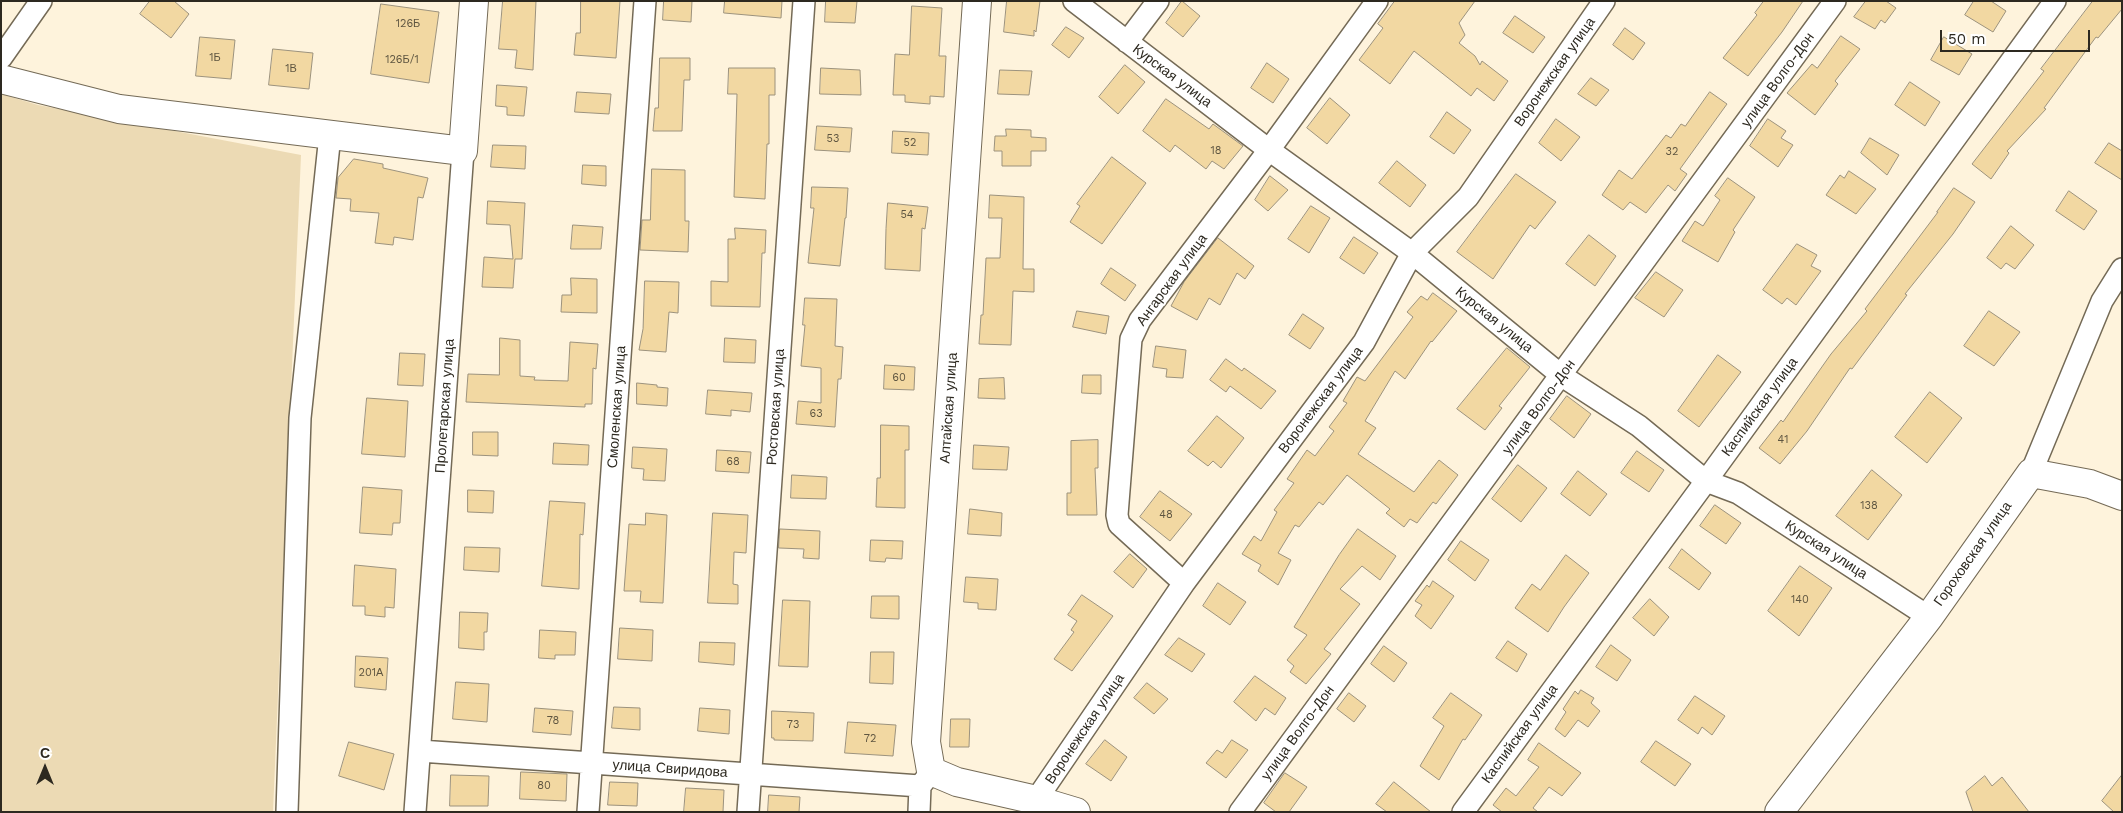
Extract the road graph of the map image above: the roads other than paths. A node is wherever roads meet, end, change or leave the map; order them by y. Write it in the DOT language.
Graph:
graph roads {
  1 [pos="41,1"];
  2 [pos="474,1"];
  3 [pos="645,1"];
  4 [pos="804,1"];
  5 [pos="978,1"];
  6 [pos="1074,1"];
  7 [pos="1158,1"];
  8 [pos="1377,1"];
  9 [pos="1604,1"];
  10 [pos="1835,1"];
  11 [pos="2055,1"];
  12 [pos="1127,42"];
  13 [pos="1,58"];
  14 [pos="1,79"];
  15 [pos="330,135"];
  16 [pos="1269,150"];
  17 [pos="464,151"];
  18 [pos="1412,253"];
  19 [pos="2122,269"];
  20 [pos="1562,376"];
  21 [pos="2031,473"];
  22 [pos="1706,481"];
  23 [pos="2122,496"];
  24 [pos="1184,583"];
  25 [pos="1929,618"];
  26 [pos="420,751"];
  27 [pos="592,764"];
  28 [pos="751,775"];
  29 [pos="926,779"];
  30 [pos="1036,800"];
  31 [pos="287,812"];
  32 [pos="415,812"];
  33 [pos="588,812"];
  34 [pos="748,812"];
  35 [pos="919,812"];
  36 [pos="1076,812"];
  37 [pos="1240,812"];
  38 [pos="1463,812"];
  39 [pos="1779,812"];
  1 -- 13 [label="street"];
  2 -- 17 [label="street, Пролетарская улица"];
  3 -- 27 [label="street, Смоленская улица"];
  4 -- 28 [label="street, Ростовская улица"];
  5 -- 29 [label="street, Алтайская улица"];
  6 -- 12 [label="street, Курская улица"];
  7 -- 12 [label="street"];
  8 -- 16 [label="street, Ангарская улица"];
  9 -- 18 [label="street, Воронежская улица"];
  10 -- 20 [label="street, улица Волго-Дон"];
  11 -- 22 [label="street, Каспийская улица"];
  12 -- 16 [label="street, Курская улица"];
  14 -- 15 [label="street"];
  15 -- 17 [label="street"];
  15 -- 31 [label="street"];
  16 -- 18 [label="street, Курская улица"];
  16 -- 24 [label="street, Ангарская улица"];
  17 -- 26 [label="street, Пролетарская улица"];
  18 -- 20 [label="street, Курская улица"];
  18 -- 24 [label="street, Воронежская улица"];
  19 -- 21 [label="street, Гороховская улица"];
  20 -- 22 [label="street, Курская улица"];
  20 -- 37 [label="street, улица Волго-Дон"];
  21 -- 23 [label="street"];
  21 -- 25 [label="street, Гороховская улица"];
  22 -- 25 [label="street, Курская улица"];
  22 -- 38 [label="street, Каспийская улица"];
  24 -- 30 [label="street, Воронежская улица"];
  25 -- 39 [label="street, Гороховская улица"];
  26 -- 27 [label="street, улица Свиридова"];
  26 -- 32 [label="street, Пролетарская улица"];
  27 -- 28 [label="street, улица Свиридова"];
  27 -- 33 [label="street, Смоленская улица"];
  28 -- 29 [label="street, улица Свиридова"];
  28 -- 34 [label="street, Ростовская улица"];
  29 -- 30 [label="street, улица Свиридова"];
  29 -- 35 [label="street, Алтайская улица"];
  30 -- 36 [label="street, улица Свиридова"];
}
